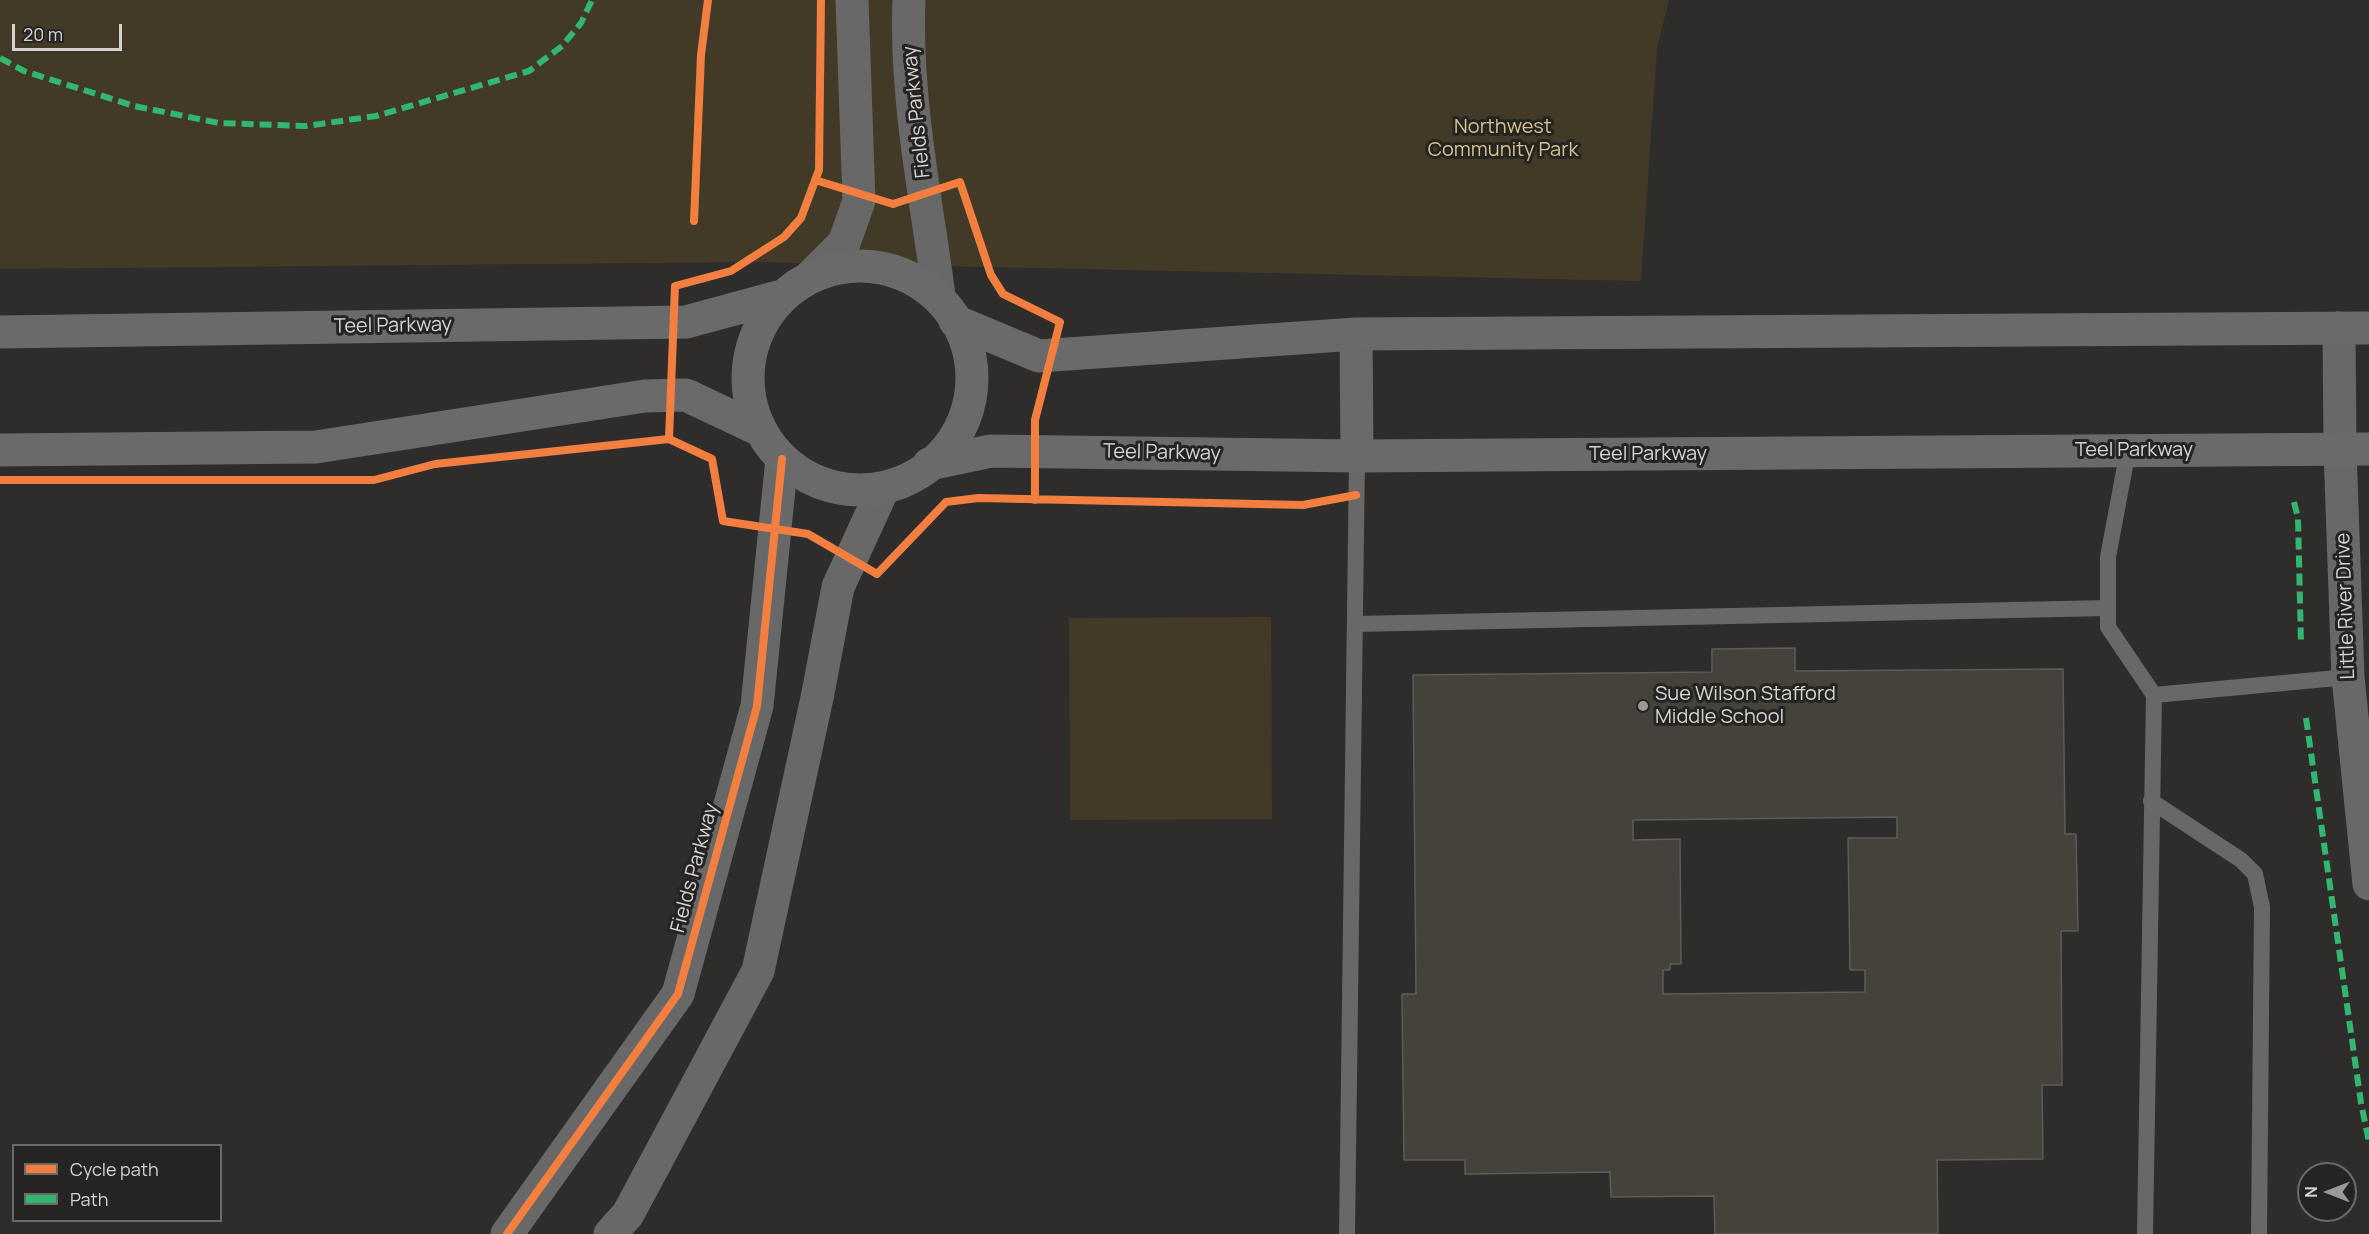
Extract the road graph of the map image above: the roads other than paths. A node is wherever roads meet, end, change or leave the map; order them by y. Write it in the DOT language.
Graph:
graph roads {
  1 [pos="852,0"];
  2 [pos="909,0"];
  3 [pos="812,275"];
  4 [pos="782,296"];
  5 [pos="947,308"];
  6 [pos="2354,328"];
  7 [pos="0,332"];
  8 [pos="1356,334"];
  9 [pos="760,430"];
  10 [pos="2354,449"];
  11 [pos="0,450"];
  12 [pos="2128,450"];
  13 [pos="1357,456"];
  14 [pos="782,459"];
  15 [pos="929,464"];
  16 [pos="883,489"];
  17 [pos="2108,608"];
  18 [pos="1354,624"];
  19 [pos="2349,677"];
  20 [pos="2154,695"];
  21 [pos="2361,726"];
  22 [pos="2151,801"];
  23 [pos="2369,884"];
  24 [pos="507,1234"];
  25 [pos="610,1234"];
  26 [pos="1347,1234"];
  27 [pos="2145,1234"];
  28 [pos="2259,1234"];
  1 -- 3 [label="street"];
  2 -- 5 [label="street, Fields Parkway"];
  3 -- 4 [label="main road"];
  3 -- 5 [label="main road"];
  4 -- 7 [label="main road, Teel Parkway"];
  4 -- 9 [label="main road"];
  5 -- 8 [label="main road"];
  5 -- 15 [label="main road"];
  6 -- 8 [label="main road"];
  6 -- 10 [label="street, Little River Drive"];
  8 -- 13 [label="main road"];
  9 -- 11 [label="main road"];
  9 -- 14 [label="main road"];
  10 -- 12 [label="main road, Teel Parkway"];
  10 -- 19 [label="street, Little River Drive"];
  12 -- 13 [label="main road, Teel Parkway"];
  12 -- 17 [label="lane"];
  13 -- 15 [label="main road, Teel Parkway"];
  13 -- 18 [label="lane"];
  14 -- 16 [label="main road"];
  14 -- 24 [label="street, Fields Parkway"];
  15 -- 16 [label="main road"];
  16 -- 25 [label="street"];
  17 -- 18 [label="lane"];
  17 -- 20 [label="lane"];
  18 -- 26 [label="lane"];
  19 -- 20 [label="lane"];
  19 -- 21 [label="street, Little River Drive"];
  20 -- 22 [label="lane"];
  21 -- 23 [label="street, Little River Drive"];
  22 -- 27 [label="lane"];
  22 -- 28 [label="lane"];
}
